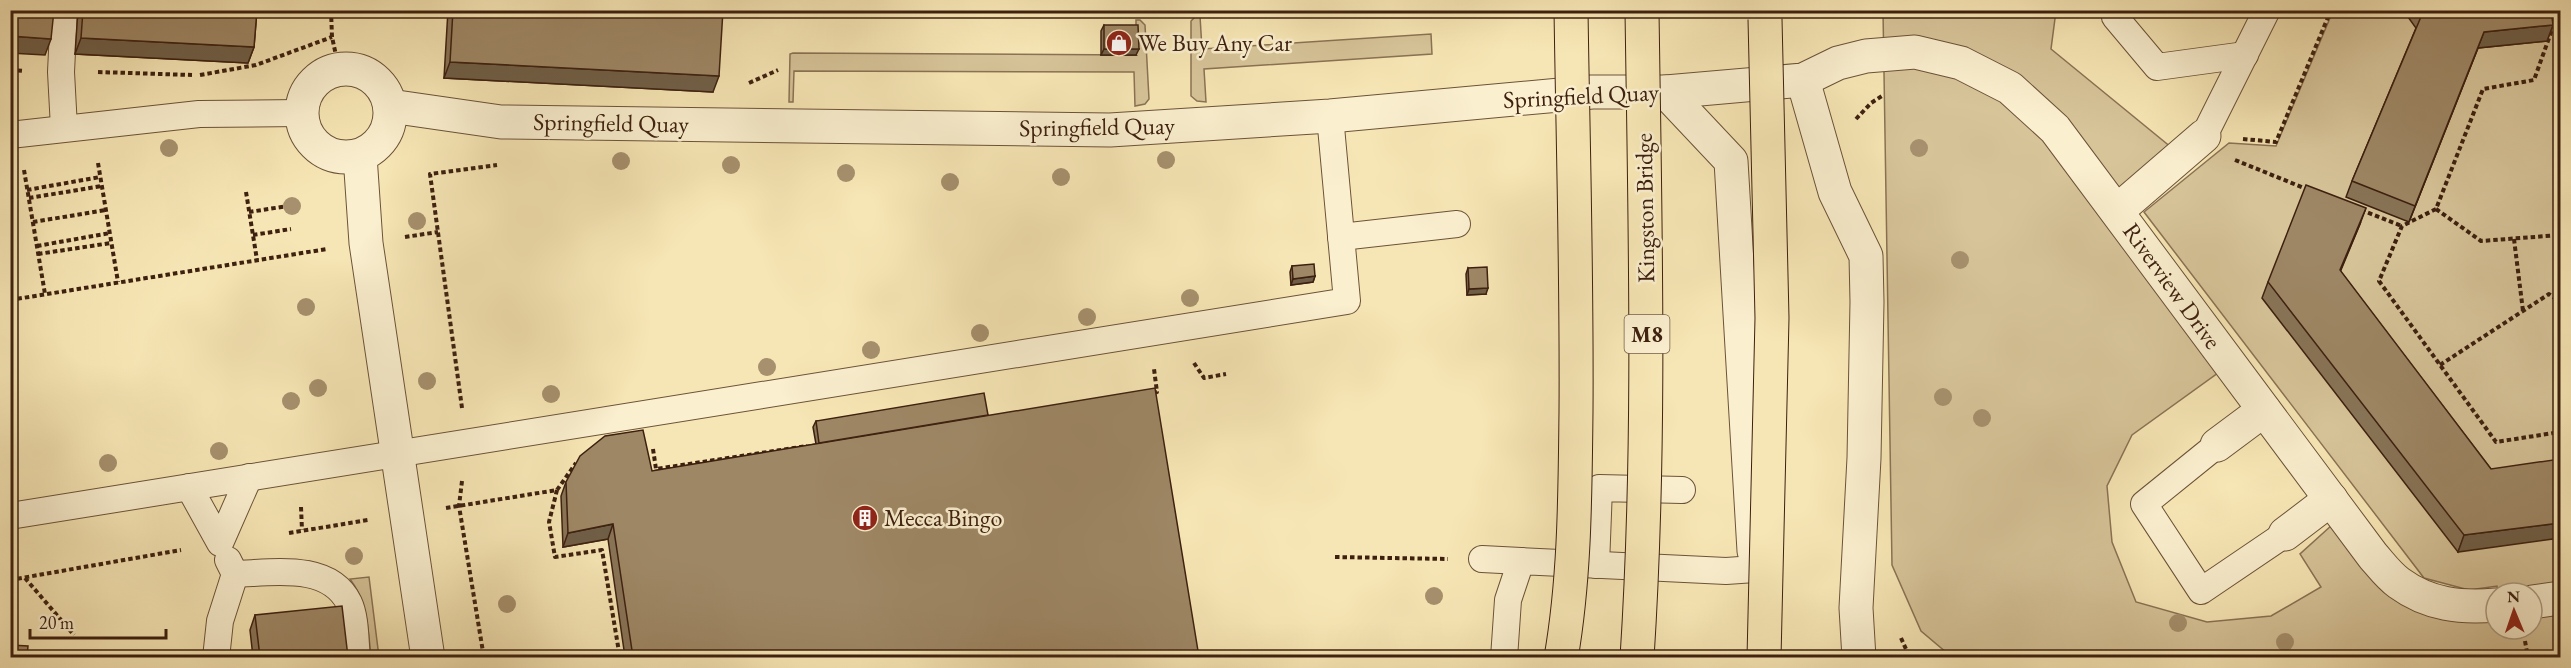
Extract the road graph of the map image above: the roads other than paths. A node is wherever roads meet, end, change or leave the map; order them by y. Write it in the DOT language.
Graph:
graph roads {
  1 [pos="64,10"];
  2 [pos="1571,10"];
  3 [pos="1642,10"];
  4 [pos="2118,10"];
  5 [pos="2267,10"];
  6 [pos="1764,19"];
  7 [pos="2245,55"];
  8 [pos="1803,80"];
  9 [pos="1666,92"];
  10 [pos="390,106"];
  11 [pos="301,113"];
  12 [pos="1330,116"];
  13 [pos="64,129"];
  14 [pos="10,135"];
  15 [pos="2204,136"];
  16 [pos="360,156"];
  17 [pos="2117,211"];
  18 [pos="1457,224"];
  19 [pos="1341,237"];
  20 [pos="2264,410"];
  21 [pos="2217,444"];
  22 [pos="397,454"];
  23 [pos="249,477"];
  24 [pos="189,487"];
  25 [pos="1682,490"];
  26 [pos="2331,499"];
  27 [pos="10,516"];
  28 [pos="2285,534"];
  29 [pos="220,543"];
  30 [pos="1482,559"];
  31 [pos="1521,561"];
  32 [pos="1596,565"];
  33 [pos="1755,569"];
  34 [pos="235,574"];
  35 [pos="2560,598"];
  36 [pos="2544,600"];
  37 [pos="2484,606"];
  38 [pos="216,657"];
  39 [pos="357,657"];
  40 [pos="428,657"];
  41 [pos="1504,657"];
  42 [pos="1561,657"];
  43 [pos="1637,657"];
  44 [pos="1763,657"];
  45 [pos="1860,657"];
  1 -- 13 [label="lane"];
  2 -- 42 [label="highway, bridge"];
  3 -- 43 [label="highway, Kingston Bridge / M8, bridge"];
  4 -- 7 [label="lane"];
  5 -- 7 [label="lane"];
  6 -- 44 [label="highway, bridge"];
  7 -- 15 [label="lane"];
  8 -- 9 [label="street, Springfield Quay"];
  8 -- 17 [label="street, Riverview Drive"];
  8 -- 45 [label="street"];
  9 -- 12 [label="street, Springfield Quay"];
  9 -- 33 [label="street"];
  10 -- 11 [label="street"];
  10 -- 12 [label="street, Springfield Quay"];
  10 -- 16 [label="street"];
  11 -- 13 [label="lane"];
  11 -- 16 [label="street"];
  12 -- 19 [label="lane"];
  13 -- 14 [label="lane"];
  15 -- 17 [label="street"];
  16 -- 22 [label="street"];
  17 -- 20 [label="street, Riverview Drive"];
  18 -- 19 [label="lane"];
  19 -- 22 [label="lane"];
  20 -- 21 [label="street"];
  20 -- 26 [label="street, Riverview Drive"];
  21 -- 28 [label="lane"];
  22 -- 23 [label="lane"];
  22 -- 40 [label="street"];
  23 -- 24 [label="lane"];
  23 -- 29 [label="lane"];
  24 -- 27 [label="lane"];
  24 -- 29 [label="lane"];
  25 -- 32 [label="lane"];
  26 -- 28 [label="street"];
  26 -- 37 [label="street, Riverview Drive"];
  29 -- 34 [label="lane"];
  30 -- 31 [label="lane"];
  31 -- 32 [label="lane"];
  31 -- 41 [label="lane"];
  32 -- 33 [label="lane"];
  33 -- 44 [label="street"];
  34 -- 38 [label="lane"];
  34 -- 39 [label="lane"];
  35 -- 36 [label="street"];
}
